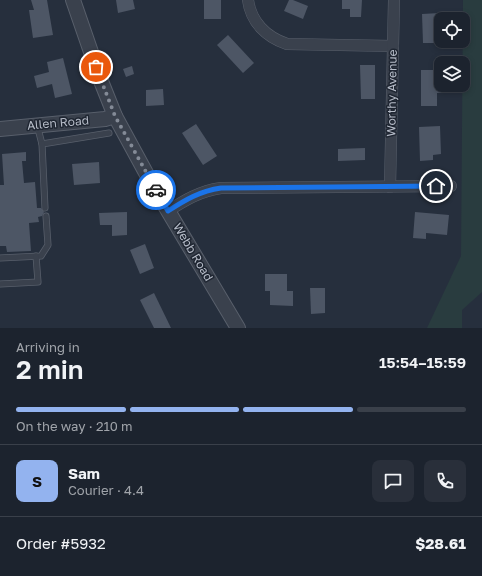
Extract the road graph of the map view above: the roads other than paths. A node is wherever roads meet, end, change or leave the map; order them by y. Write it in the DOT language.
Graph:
graph roads {
  1 [pos="73,0"];
  2 [pos="248,0"];
  3 [pos="394,0"];
  4 [pos="393,46"];
  5 [pos="115,116"];
  6 [pos="37,125"];
  7 [pos="0,129"];
  8 [pos="109,133"];
  9 [pos="42,144"];
  10 [pos="451,186"];
  11 [pos="390,187"];
  12 [pos="45,208"];
  13 [pos="168,211"];
  14 [pos="46,216"];
  15 [pos="36,256"];
  16 [pos="0,258"];
  17 [pos="0,284"];
  18 [pos="238,328"];
  1 -- 5 [label="street, Webb Road"];
  2 -- 4 [label="street"];
  3 -- 4 [label="street, Worthy Avenue"];
  4 -- 11 [label="street, Worthy Avenue"];
  5 -- 6 [label="street, Allen Road"];
  5 -- 13 [label="street, Webb Road"];
  6 -- 7 [label="street, Allen Road"];
  6 -- 9 [label="lane"];
  8 -- 9 [label="lane"];
  9 -- 12 [label="lane"];
  10 -- 11 [label="street"];
  11 -- 13 [label="street"];
  13 -- 18 [label="street, Webb Road"];
  14 -- 15 [label="lane"];
  15 -- 16 [label="lane"];
  15 -- 17 [label="lane"];
}
